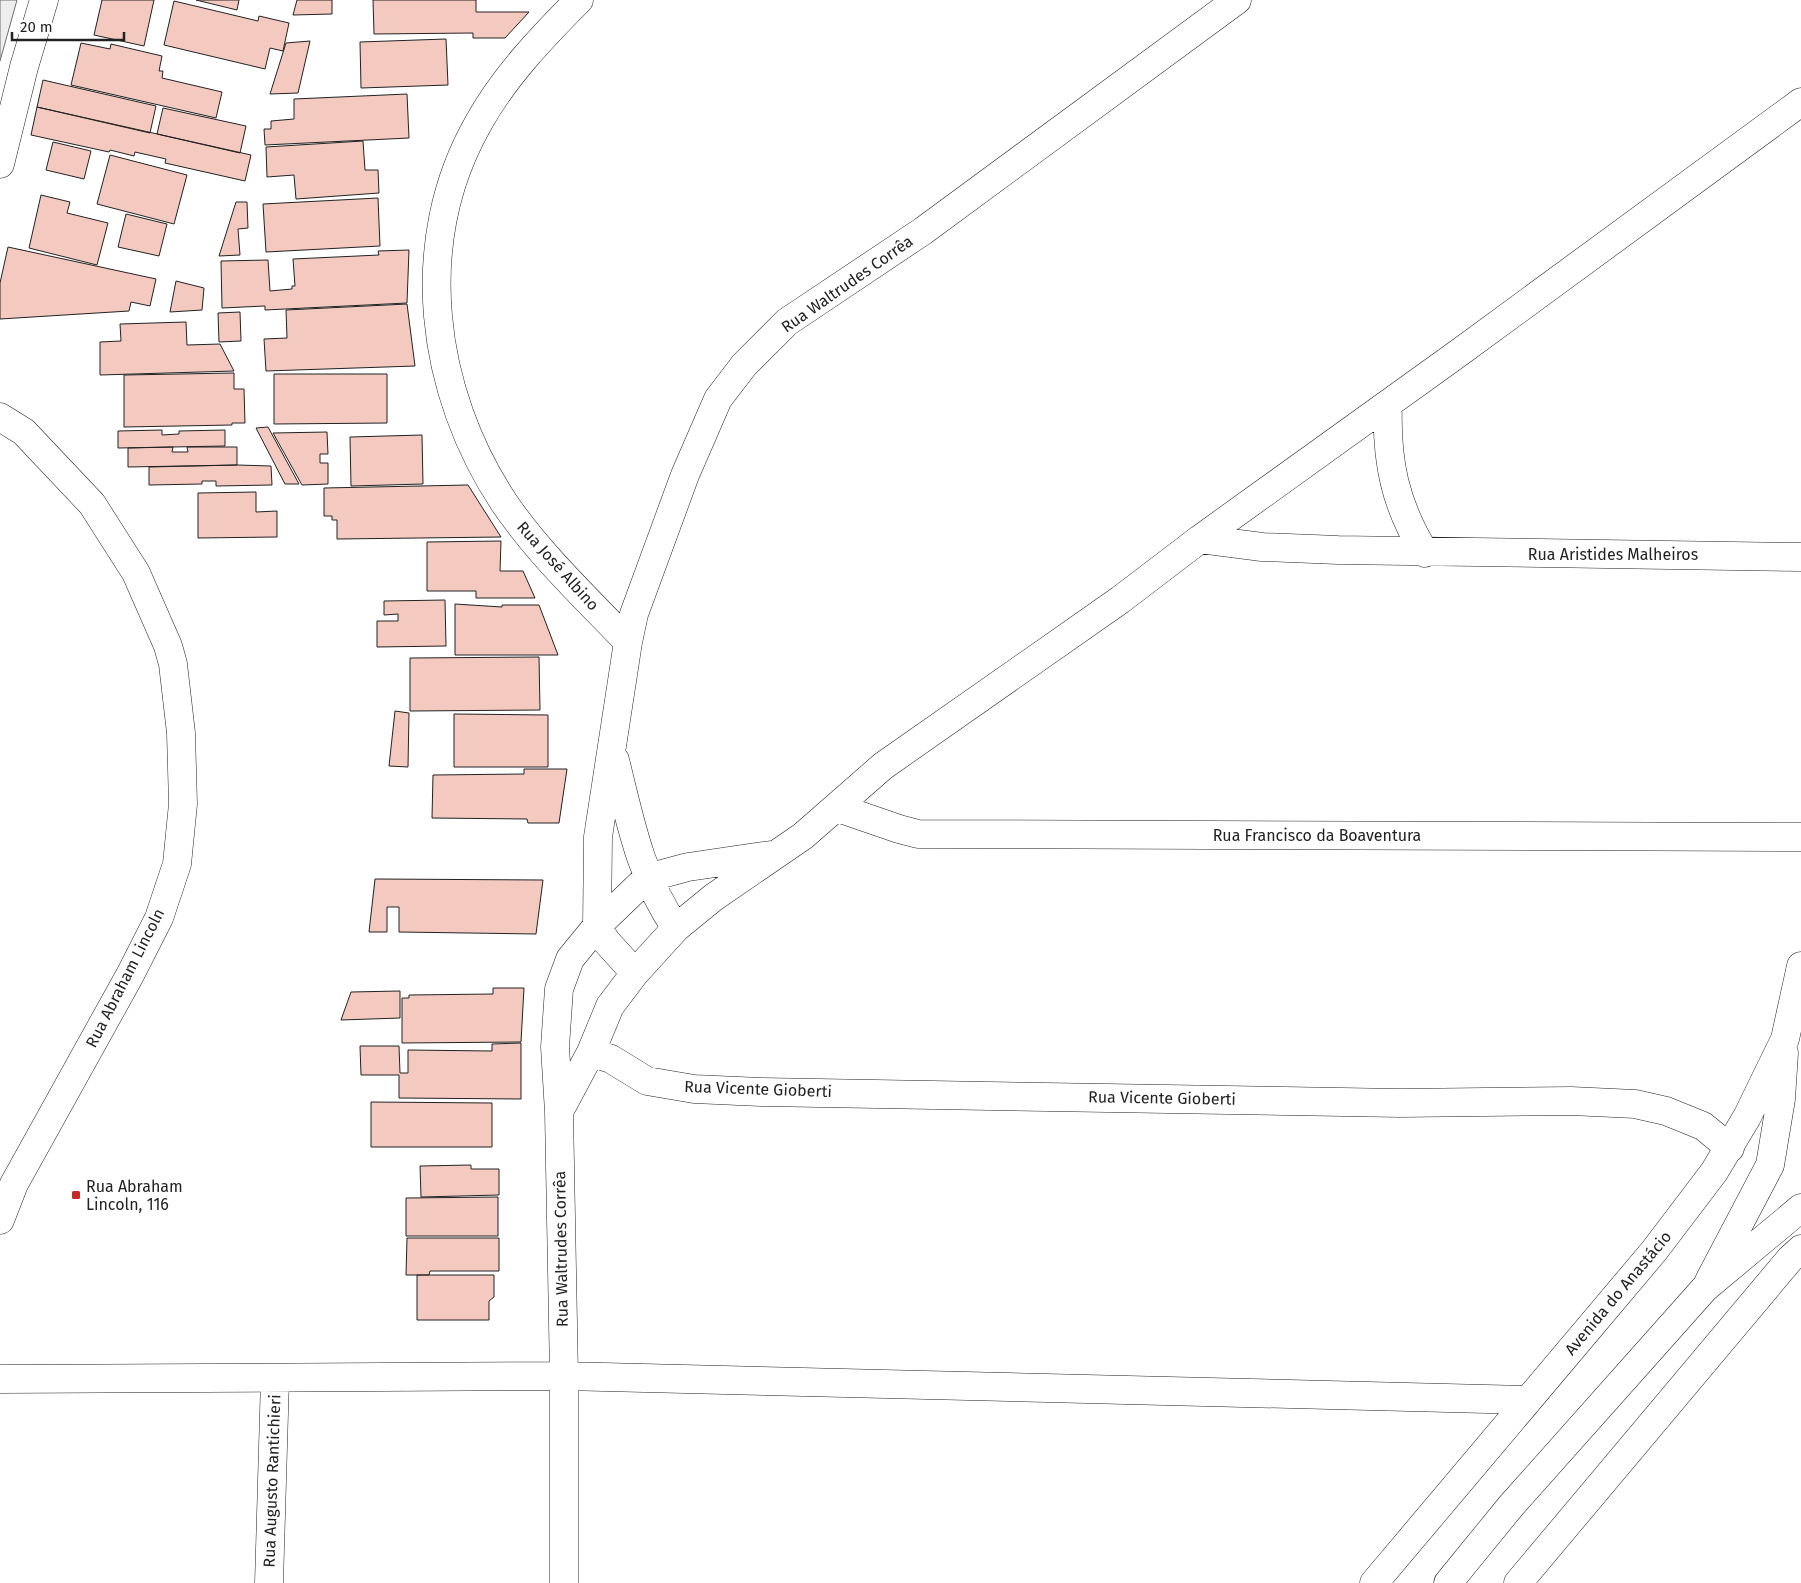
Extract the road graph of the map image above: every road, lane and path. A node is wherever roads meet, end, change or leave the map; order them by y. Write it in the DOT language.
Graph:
graph roads {
  1 [pos="44,0"];
  2 [pos="579,0"];
  3 [pos="1237,0"];
  4 [pos="1801,102"];
  5 [pos="0,164"];
  6 [pos="1388,404"];
  7 [pos="0,417"];
  8 [pos="1200,539"];
  9 [pos="1425,553"];
  10 [pos="1801,557"];
  11 [pos="628,642"];
  12 [pos="612,749"];
  13 [pos="838,808"];
  14 [pos="1801,837"];
  15 [pos="780,854"];
  16 [pos="647,878"];
  17 [pos="597,926"];
  18 [pos="676,928"];
  19 [pos="1801,966"];
  20 [pos="635,973"];
  21 [pos="1785,1039"];
  22 [pos="591,1052"];
  23 [pos="559,1112"];
  24 [pos="1730,1148"];
  25 [pos="1801,1208"];
  26 [pos="0,1220"];
  27 [pos="1801,1249"];
  28 [pos="1705,1288"];
  29 [pos="564,1376"];
  30 [pos="0,1379"];
  31 [pos="275,1379"];
  32 [pos="1528,1400"];
  33 [pos="269,1583"];
  34 [pos="564,1583"];
  35 [pos="1374,1583"];
  36 [pos="1448,1583"];
  37 [pos="1518,1583"];
  1 -- 5 [label="street"];
  2 -- 11 [label="street, Rua José Albino"];
  3 -- 11 [label="street, Rua Waltrudes Corrêa"];
  4 -- 6 [label="street"];
  6 -- 8 [label="street"];
  6 -- 9 [label="street"];
  7 -- 26 [label="street, Rua Abraham Lincoln"];
  8 -- 9 [label="street, Rua Aristides Malheiros"];
  8 -- 13 [label="street"];
  9 -- 10 [label="street, Rua Aristides Malheiros"];
  11 -- 12 [label="street, Rua Waltrudes Corrêa"];
  12 -- 16 [label="street, Rua Waltrudes Corrêa"];
  12 -- 17 [label="street, Rua Waltrudes Corrêa"];
  13 -- 14 [label="street, Rua Francisco da Boaventura"];
  13 -- 15 [label="street"];
  15 -- 16 [label="street"];
  15 -- 18 [label="street"];
  16 -- 17 [label="street, Rua Waltrudes Corrêa"];
  16 -- 18 [label="street"];
  17 -- 20 [label="street"];
  17 -- 23 [label="street, Rua Waltrudes Corrêa"];
  18 -- 20 [label="street"];
  19 -- 21 [label="street, Avenida do Anastácio"];
  20 -- 22 [label="street"];
  21 -- 24 [label="street, Avenida do Anastácio"];
  21 -- 28 [label="street"];
  22 -- 23 [label="street"];
  22 -- 24 [label="street, Rua Vicente Gioberti"];
  23 -- 29 [label="street, Rua Waltrudes Corrêa"];
  24 -- 32 [label="street, Avenida do Anastácio"];
  25 -- 28 [label="street"];
  27 -- 37 [label="street"];
  28 -- 36 [label="street"];
  29 -- 31 [label="street"];
  29 -- 32 [label="street"];
  29 -- 34 [label="street, Rua Waltrudes Corrêa"];
  30 -- 31 [label="street"];
  31 -- 33 [label="street, Rua Augusto Rantichieri"];
  32 -- 35 [label="street, Avenida do Anastácio"];
}
